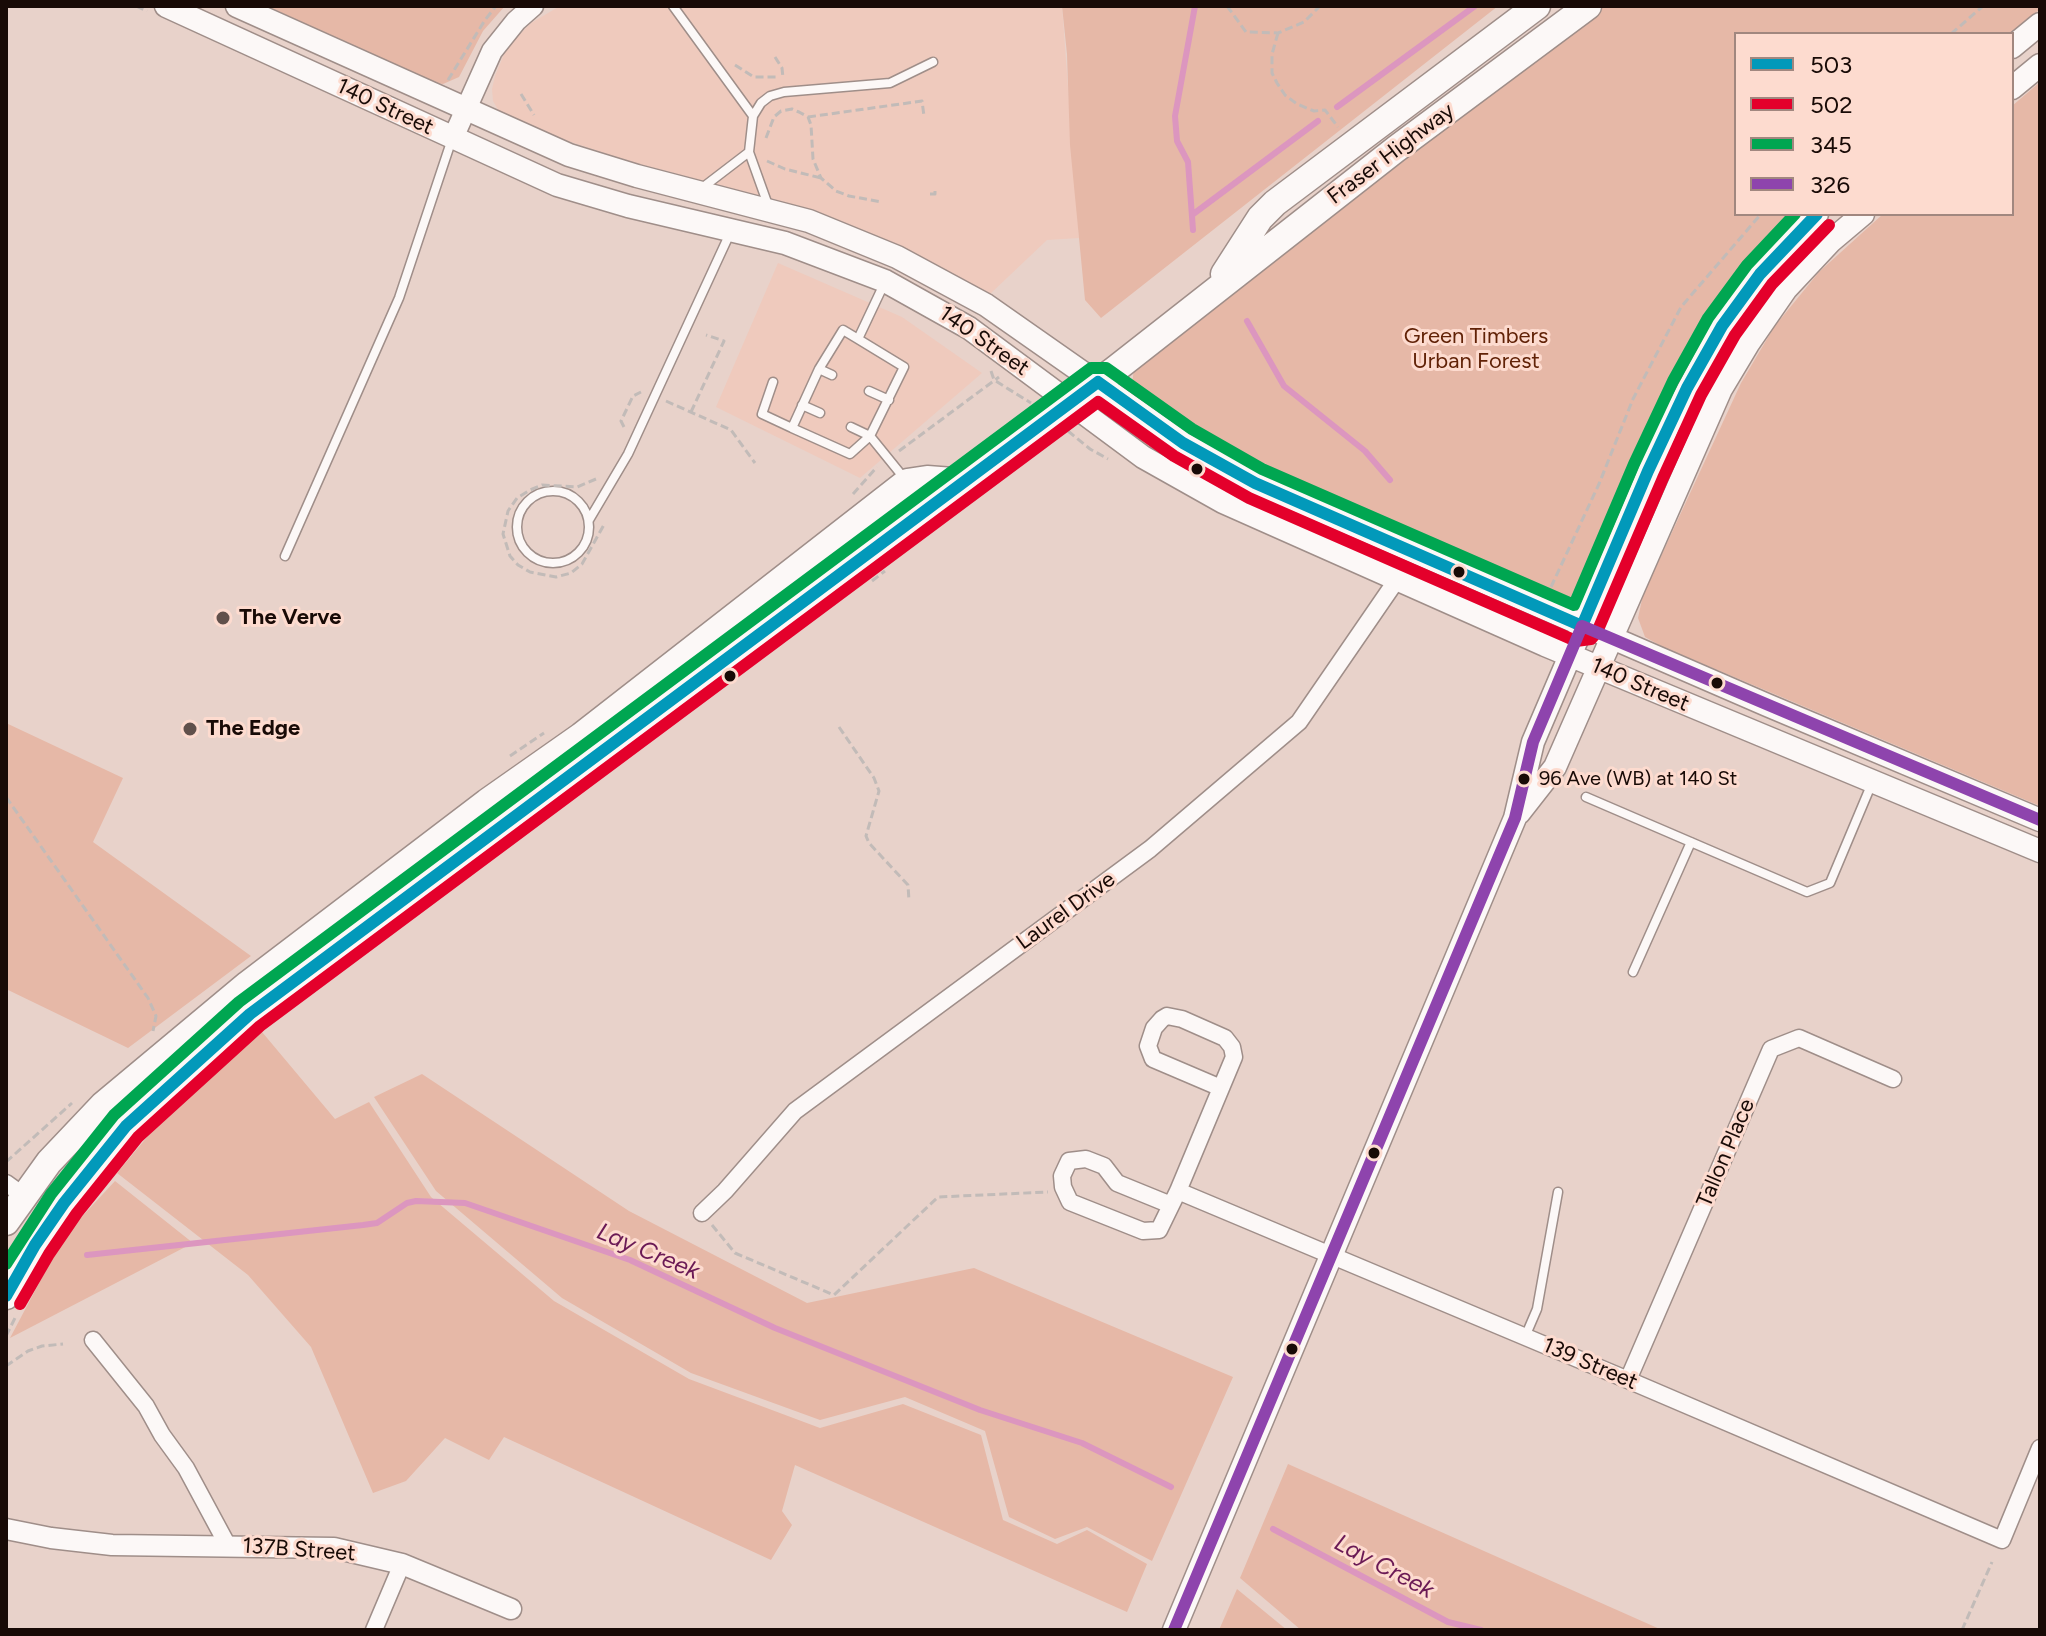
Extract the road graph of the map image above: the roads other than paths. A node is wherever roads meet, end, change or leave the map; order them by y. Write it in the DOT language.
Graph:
graph roads {
  1 [pos="166,6"];
  2 [pos="237,6"];
  3 [pos="533,6"];
  4 [pos="673,6"];
  5 [pos="1537,6"];
  6 [pos="1588,6"];
  7 [pos="2040,24"];
  8 [pos="2014,45"];
  9 [pos="933,62"];
  10 [pos="2040,65"];
  11 [pos="2014,86"];
  12 [pos="466,110"];
  13 [pos="753,116"];
  14 [pos="453,138"];
  15 [pos="749,152"];
  16 [pos="698,191"];
  17 [pos="770,210"];
  18 [pos="1815,216"];
  19 [pos="1861,216"];
  20 [pos="732,231"];
  21 [pos="885,281"];
  22 [pos="1197,305"];
  23 [pos="858,339"];
  24 [pos="819,369"];
  25 [pos="832,375"];
  26 [pos="773,382"];
  27 [pos="1098,382"];
  28 [pos="869,391"];
  29 [pos="889,400"];
  30 [pos="802,405"];
  31 [pos="1061,409"];
  32 [pos="820,413"];
  33 [pos="851,427"];
  34 [pos="792,428"];
  35 [pos="870,436"];
  36 [pos="972,476"];
  37 [pos="907,482"];
  38 [pos="589,520"];
  39 [pos="285,556"];
  40 [pos="1398,578"];
  41 [pos="1582,626"];
  42 [pos="1612,639"];
  43 [pos="1570,655"];
  44 [pos="1599,667"];
  45 [pos="1872,782"];
  46 [pos="1586,797"];
  47 [pos="1515,818"];
  48 [pos="2040,820"];
  49 [pos="1691,842"];
  50 [pos="2040,851"];
  51 [pos="1633,972"];
  52 [pos="1893,1079"];
  53 [pos="1221,1088"];
  54 [pos="15,1190"];
  55 [pos="1558,1192"];
  56 [pos="1174,1198"];
  57 [pos="702,1213"];
  58 [pos="6,1222"];
  59 [pos="1333,1256"];
  60 [pos="11,1306"];
  61 [pos="1525,1337"];
  62 [pos="93,1340"];
  63 [pos="1628,1380"];
  64 [pos="2040,1448"];
  65 [pos="6,1529"];
  66 [pos="228,1546"];
  67 [pos="402,1564"];
  68 [pos="511,1609"];
  69 [pos="374,1630"];
  70 [pos="1174,1630"];
  1 -- 14 [label="main road, 140 Street"];
  2 -- 12 [label="main road, 140 Street"];
  3 -- 12 [label="street"];
  4 -- 13 [label="lane"];
  5 -- 22 [label="main road, Fraser Highway"];
  6 -- 22 [label="main road, Fraser Highway"];
  7 -- 8 [label="main road"];
  9 -- 13 [label="lane"];
  10 -- 11 [label="main road"];
  12 -- 14 [label="street"];
  12 -- 16 [label="main road, 140 Street"];
  13 -- 15 [label="lane"];
  14 -- 20 [label="main road, 140 Street"];
  14 -- 39 [label="lane"];
  15 -- 16 [label="lane"];
  15 -- 17 [label="lane"];
  16 -- 17 [label="main road, 140 Street"];
  17 -- 27 [label="main road, 140 Street"];
  18 -- 41 [label="main road"];
  19 -- 42 [label="main road"];
  20 -- 21 [label="main road, 140 Street"];
  20 -- 38 [label="lane"];
  21 -- 23 [label="lane"];
  21 -- 31 [label="main road, 140 Street"];
  22 -- 27 [label="main road, Fraser Highway"];
  23 -- 24 [label="lane"];
  23 -- 29 [label="lane"];
  24 -- 25 [label="lane"];
  24 -- 30 [label="lane"];
  26 -- 34 [label="lane"];
  27 -- 31 [label="main road, Fraser Highway"];
  27 -- 41 [label="main road, 140 Street"];
  28 -- 29 [label="lane"];
  29 -- 35 [label="lane"];
  30 -- 32 [label="lane"];
  30 -- 34 [label="lane"];
  31 -- 36 [label="main road, Fraser Highway"];
  31 -- 40 [label="main road, 140 Street"];
  33 -- 35 [label="lane"];
  34 -- 35 [label="lane"];
  35 -- 37 [label="lane"];
  36 -- 37 [label="main road"];
  36 -- 60 [label="main road, Fraser Highway"];
  37 -- 54 [label="main road"];
  38 -- 38 [label="lane"];
  40 -- 43 [label="main road, 140 Street"];
  40 -- 57 [label="street, Laurel Drive"];
  41 -- 42 [label="main road, 140 Street"];
  41 -- 43 [label="main road"];
  42 -- 44 [label="main road"];
  42 -- 48 [label="main road, 140 Street"];
  43 -- 44 [label="main road, 140 Street"];
  43 -- 47 [label="main road"];
  44 -- 45 [label="main road, 140 Street"];
  44 -- 47 [label="main road"];
  45 -- 49 [label="lane"];
  45 -- 50 [label="main road, 140 Street"];
  46 -- 49 [label="lane"];
  47 -- 59 [label="main road"];
  49 -- 51 [label="lane"];
  52 -- 63 [label="street, Tallon Place"];
  53 -- 53 [label="street, 139 Street"];
  53 -- 56 [label="street, 139 Street"];
  54 -- 58 [label="main road"];
  55 -- 61 [label="lane"];
  56 -- 56 [label="street, 139 Street"];
  56 -- 59 [label="street, 139 Street"];
  59 -- 61 [label="street, 139 Street"];
  59 -- 70 [label="main road"];
  61 -- 63 [label="street, 139 Street"];
  62 -- 66 [label="street, 137B Street"];
  63 -- 64 [label="street, 139 Street"];
  65 -- 66 [label="street"];
  66 -- 67 [label="street, 137B Street"];
  67 -- 68 [label="street, 137B Street"];
  67 -- 69 [label="street"];
}
